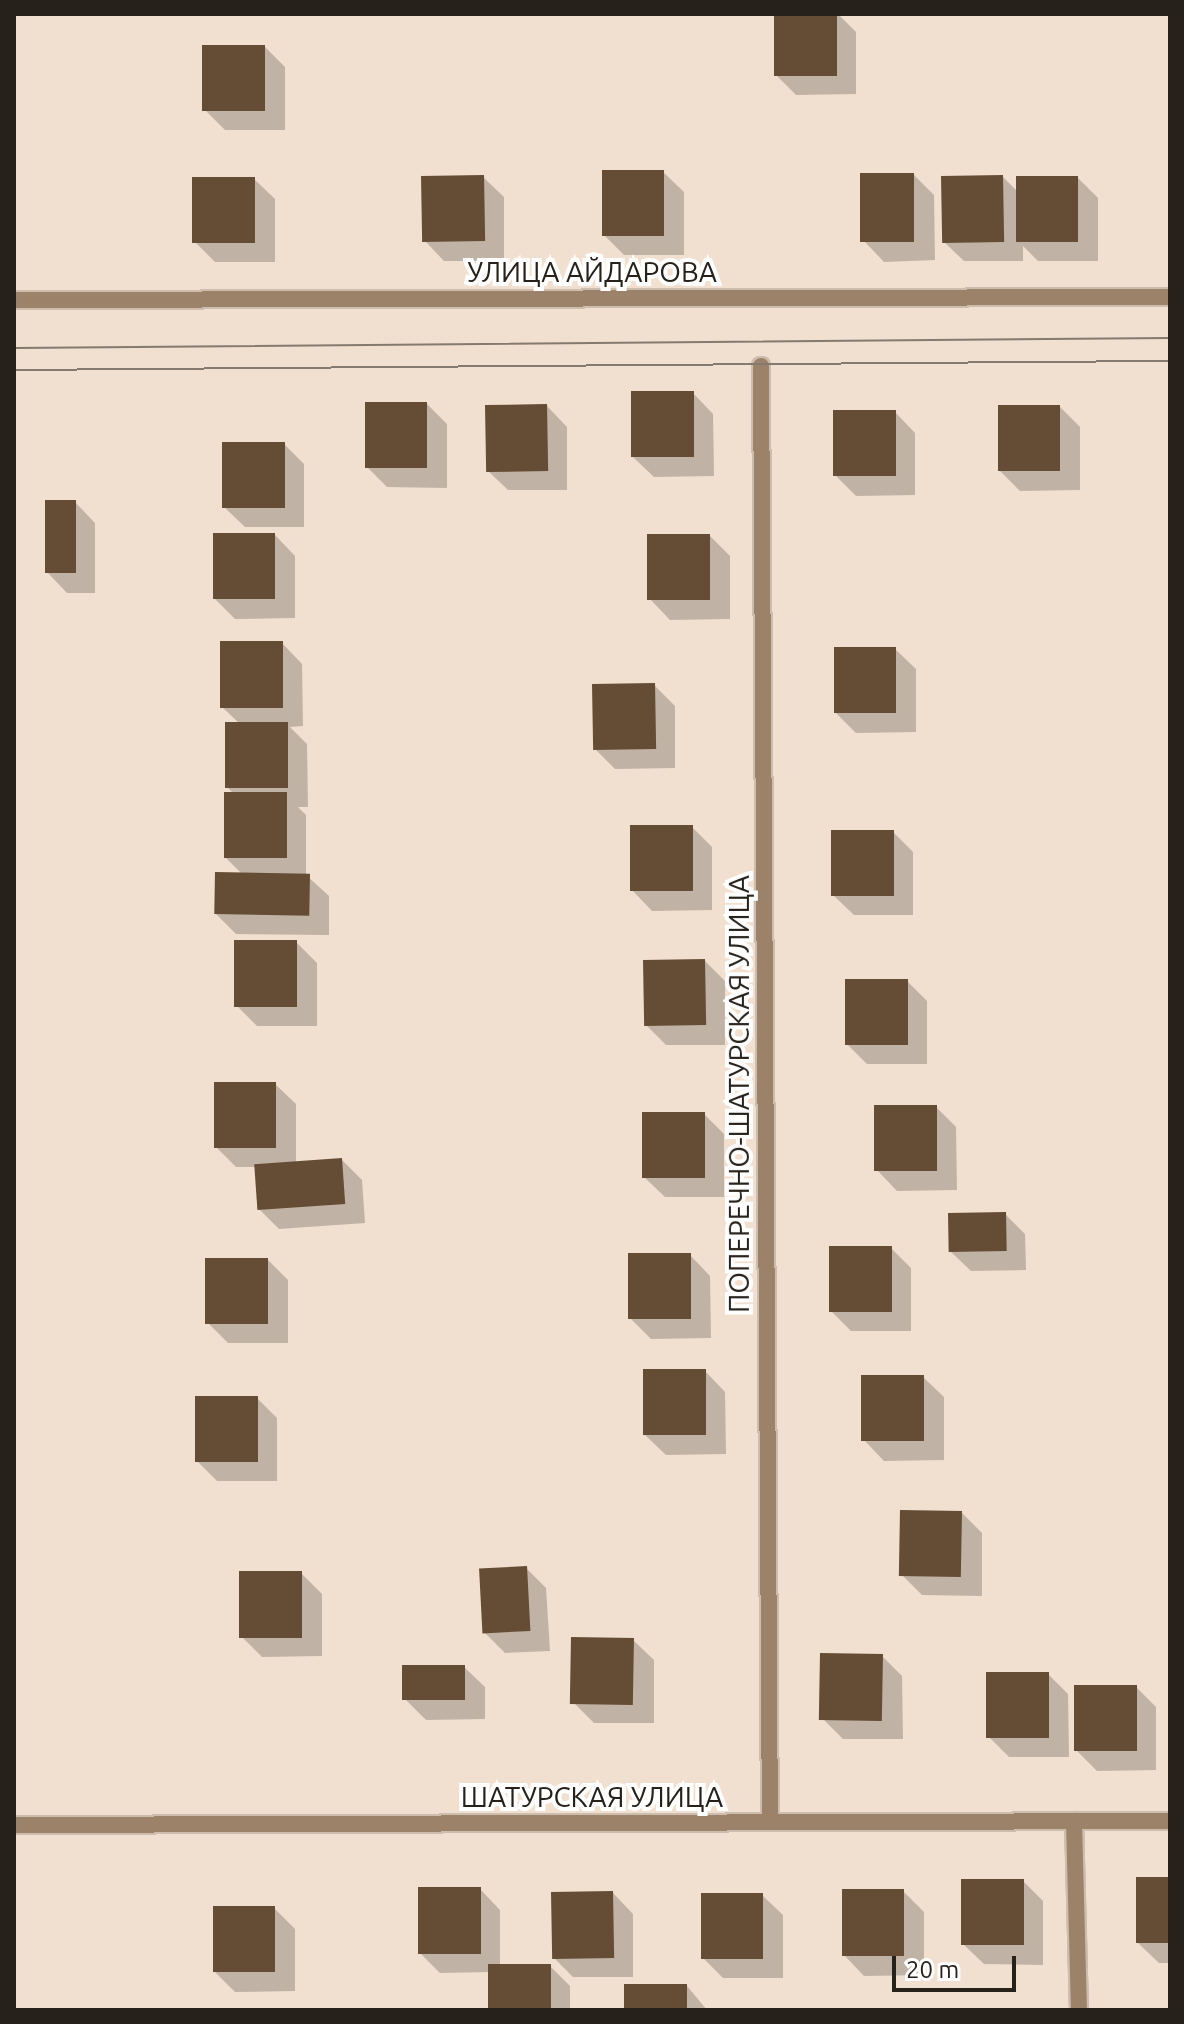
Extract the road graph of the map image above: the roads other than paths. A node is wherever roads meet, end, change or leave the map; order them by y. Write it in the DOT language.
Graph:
graph roads {
  1 [pos="1170,297"];
  2 [pos="14,300"];
  3 [pos="761,366"];
  4 [pos="1074,1821"];
  5 [pos="1170,1821"];
  6 [pos="770,1822"];
  7 [pos="14,1825"];
  8 [pos="1079,2010"];
  1 -- 2 [label="street, УЛИЦА АЙДАРОВА"];
  3 -- 6 [label="street, ПОПЕРЕЧНО-ШАТУРСКАЯ УЛИЦА"];
  4 -- 5 [label="street, ШАТУРСКАЯ УЛИЦА"];
  4 -- 6 [label="street, ШАТУРСКАЯ УЛИЦА"];
  4 -- 8 [label="street"];
  6 -- 7 [label="street, ШАТУРСКАЯ УЛИЦА"];
}
